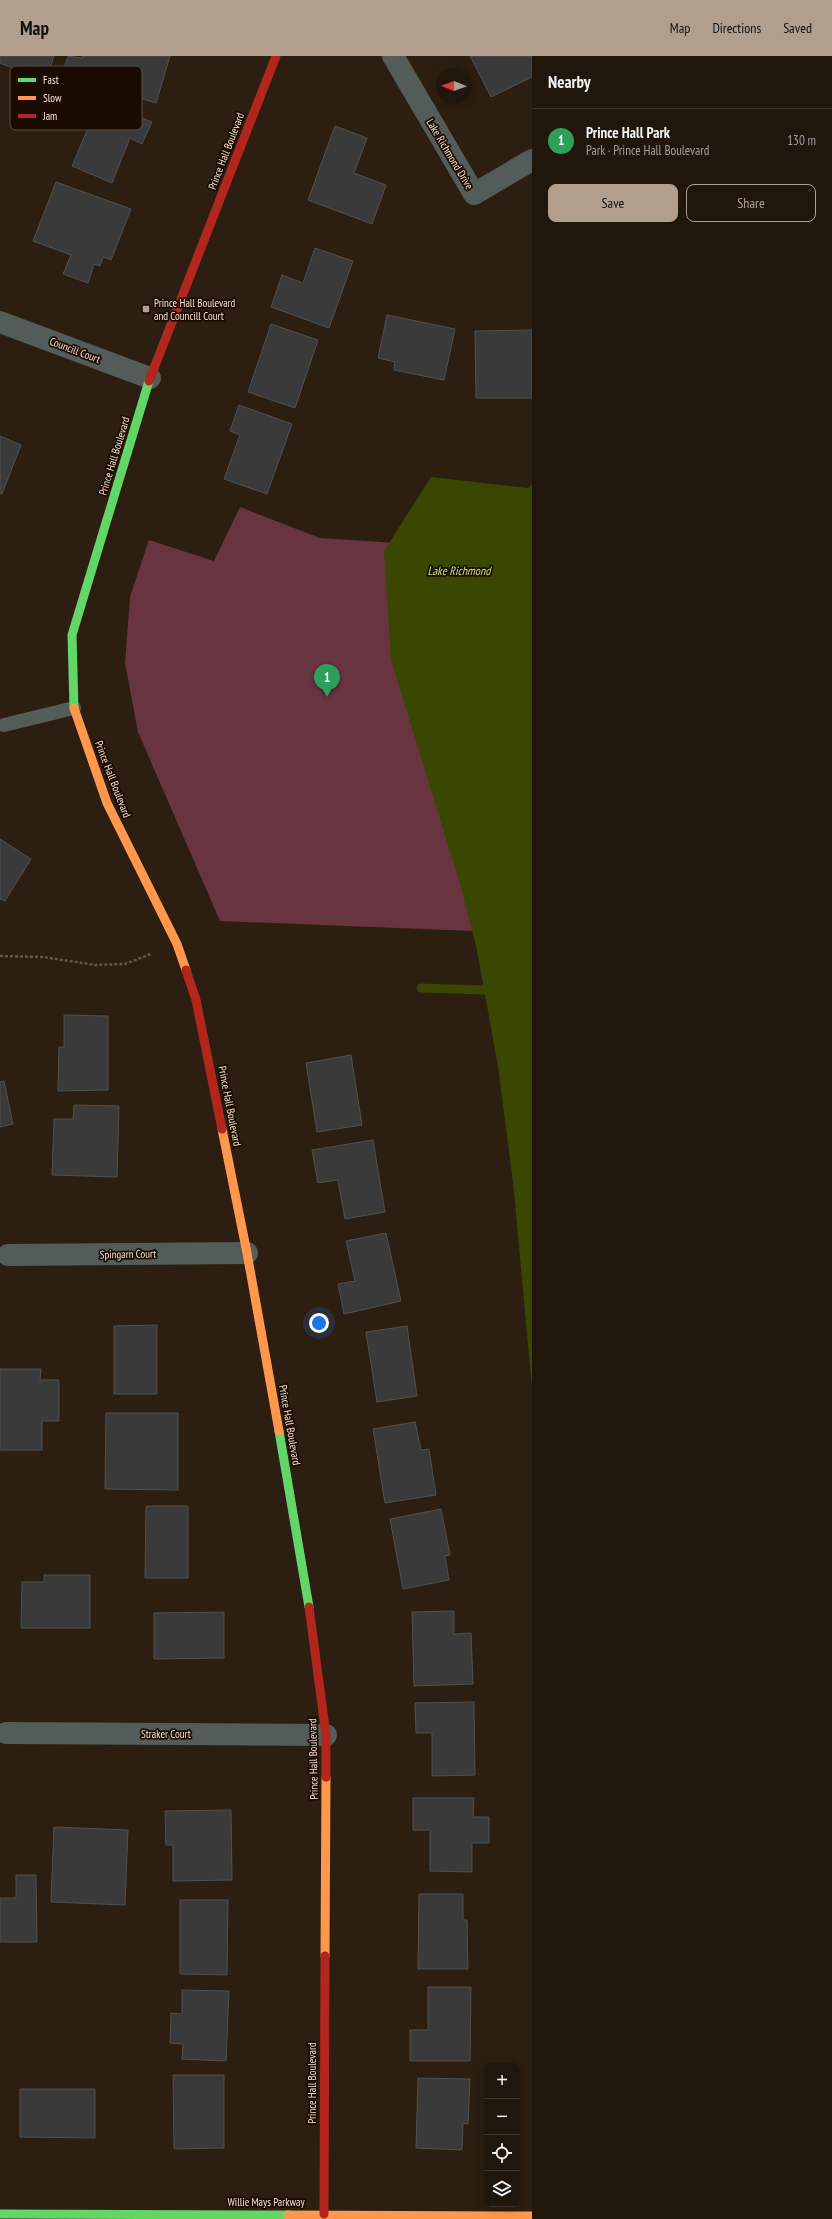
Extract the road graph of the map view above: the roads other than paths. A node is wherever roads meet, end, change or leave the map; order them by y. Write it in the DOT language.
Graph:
graph roads {
  1 [pos="276,56"];
  2 [pos="393,56"];
  3 [pos="532,160"];
  4 [pos="0,322"];
  5 [pos="150,378"];
  6 [pos="74,708"];
  7 [pos="4,725"];
  8 [pos="247,1253"];
  9 [pos="8,1255"];
  10 [pos="6,1733"];
  11 [pos="326,1735"];
  12 [pos="0,2214"];
  13 [pos="324,2214"];
  14 [pos="532,2216"];
  1 -- 5 [label="street, Prince Hall Boulevard"];
  2 -- 3 [label="street, Lake Richmond Drive"];
  4 -- 5 [label="street, Councill Court"];
  5 -- 6 [label="street, Prince Hall Boulevard"];
  6 -- 7 [label="lane"];
  6 -- 8 [label="street, Prince Hall Boulevard"];
  8 -- 9 [label="street, Spingarn Court"];
  8 -- 11 [label="street, Prince Hall Boulevard"];
  10 -- 11 [label="street, Straker Court"];
  11 -- 13 [label="street, Prince Hall Boulevard"];
  12 -- 13 [label="street, Willie Mays Parkway"];
  13 -- 14 [label="street, Willie Mays Parkway"];
}
